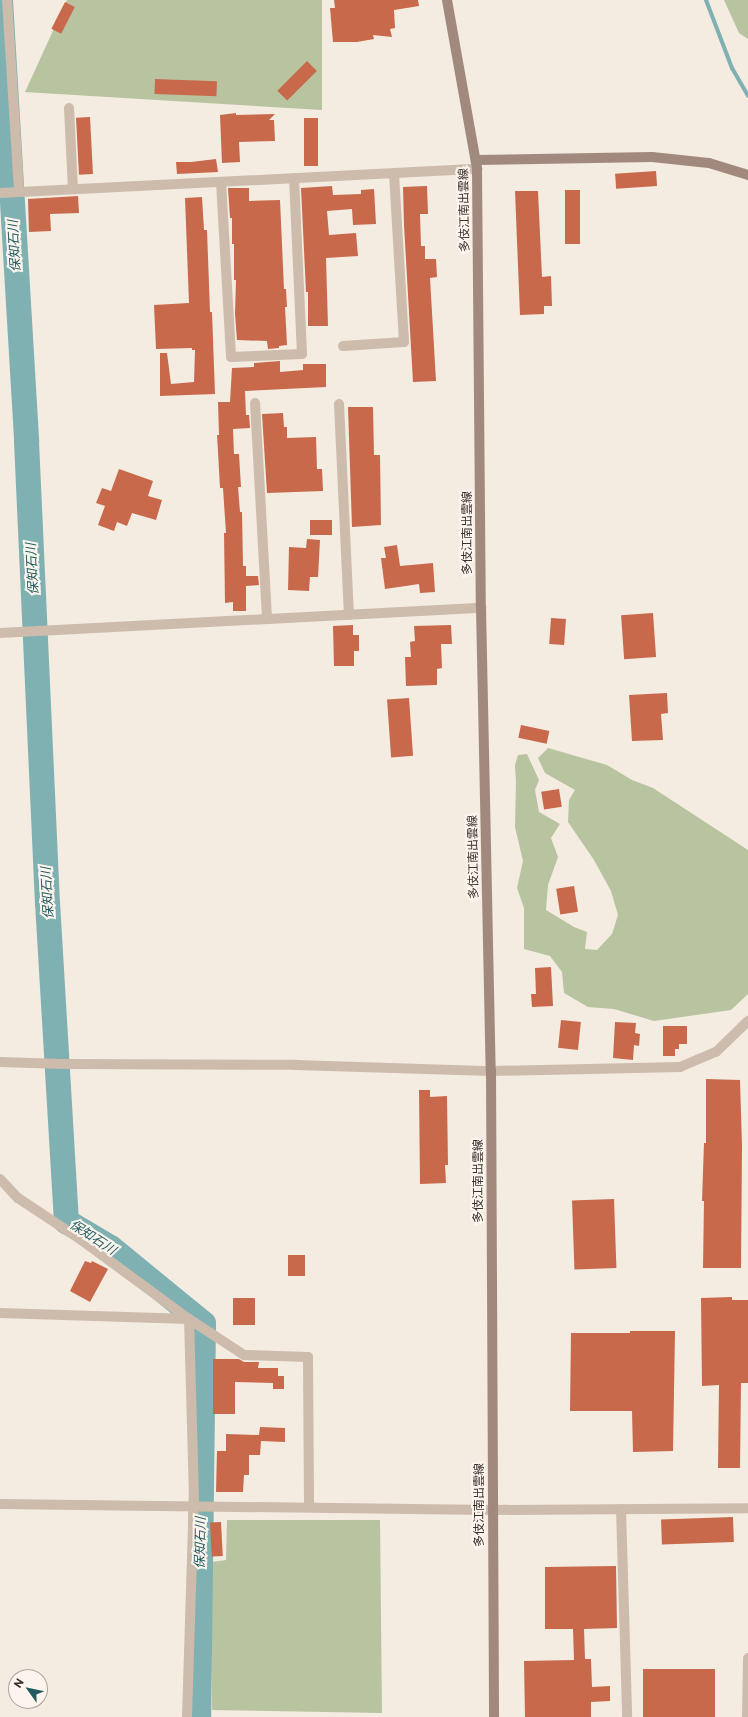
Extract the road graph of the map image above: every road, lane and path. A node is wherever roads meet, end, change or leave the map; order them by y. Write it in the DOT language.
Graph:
graph roads {
  1 [pos="7,0"];
  2 [pos="448,0"];
  3 [pos="69,108"];
  4 [pos="477,165"];
  5 [pos="394,173"];
  6 [pos="748,175"];
  7 [pos="294,178"];
  8 [pos="220,182"];
  9 [pos="73,189"];
  10 [pos="19,192"];
  11 [pos="0,193"];
  12 [pos="343,346"];
  13 [pos="255,403"];
  14 [pos="339,404"];
  15 [pos="481,608"];
  16 [pos="349,614"];
  17 [pos="267,618"];
  18 [pos="0,633"];
  19 [pos="748,1021"];
  20 [pos="0,1062"];
  21 [pos="491,1071"];
  22 [pos="0,1179"];
  23 [pos="0,1313"];
  24 [pos="189,1319"];
  25 [pos="0,1504"];
  26 [pos="194,1506"];
  27 [pos="308,1506"];
  28 [pos="748,1508"];
  29 [pos="621,1509"];
  30 [pos="492,1510"];
  31 [pos="748,1658"];
  32 [pos="187,1717"];
  33 [pos="494,1717"];
  34 [pos="627,1717"];
  35 [pos="746,1717"];
  1 -- 10 [label="street"];
  2 -- 4 [label="main road, 多伎江南出雲線"];
  3 -- 9 [label="street"];
  4 -- 5 [label="street"];
  4 -- 6 [label="main road"];
  4 -- 15 [label="main road, 多伎江南出雲線"];
  5 -- 7 [label="street"];
  5 -- 12 [label="street"];
  7 -- 8 [label="street"];
  7 -- 8 [label="street"];
  8 -- 9 [label="street"];
  9 -- 10 [label="street"];
  10 -- 11 [label="street"];
  13 -- 17 [label="street"];
  14 -- 16 [label="street"];
  15 -- 16 [label="street"];
  15 -- 21 [label="main road, 多伎江南出雲線"];
  16 -- 17 [label="street"];
  17 -- 18 [label="street"];
  19 -- 21 [label="street"];
  20 -- 21 [label="street"];
  21 -- 30 [label="main road, 多伎江南出雲線"];
  22 -- 24 [label="street"];
  23 -- 24 [label="street"];
  24 -- 26 [label="street"];
  24 -- 27 [label="street"];
  25 -- 26 [label="street"];
  26 -- 27 [label="street"];
  26 -- 32 [label="street"];
  27 -- 30 [label="street"];
  28 -- 29 [label="street"];
  29 -- 30 [label="street"];
  29 -- 34 [label="street"];
  30 -- 33 [label="main road, 多伎江南出雲線"];
  31 -- 35 [label="street"];
}
